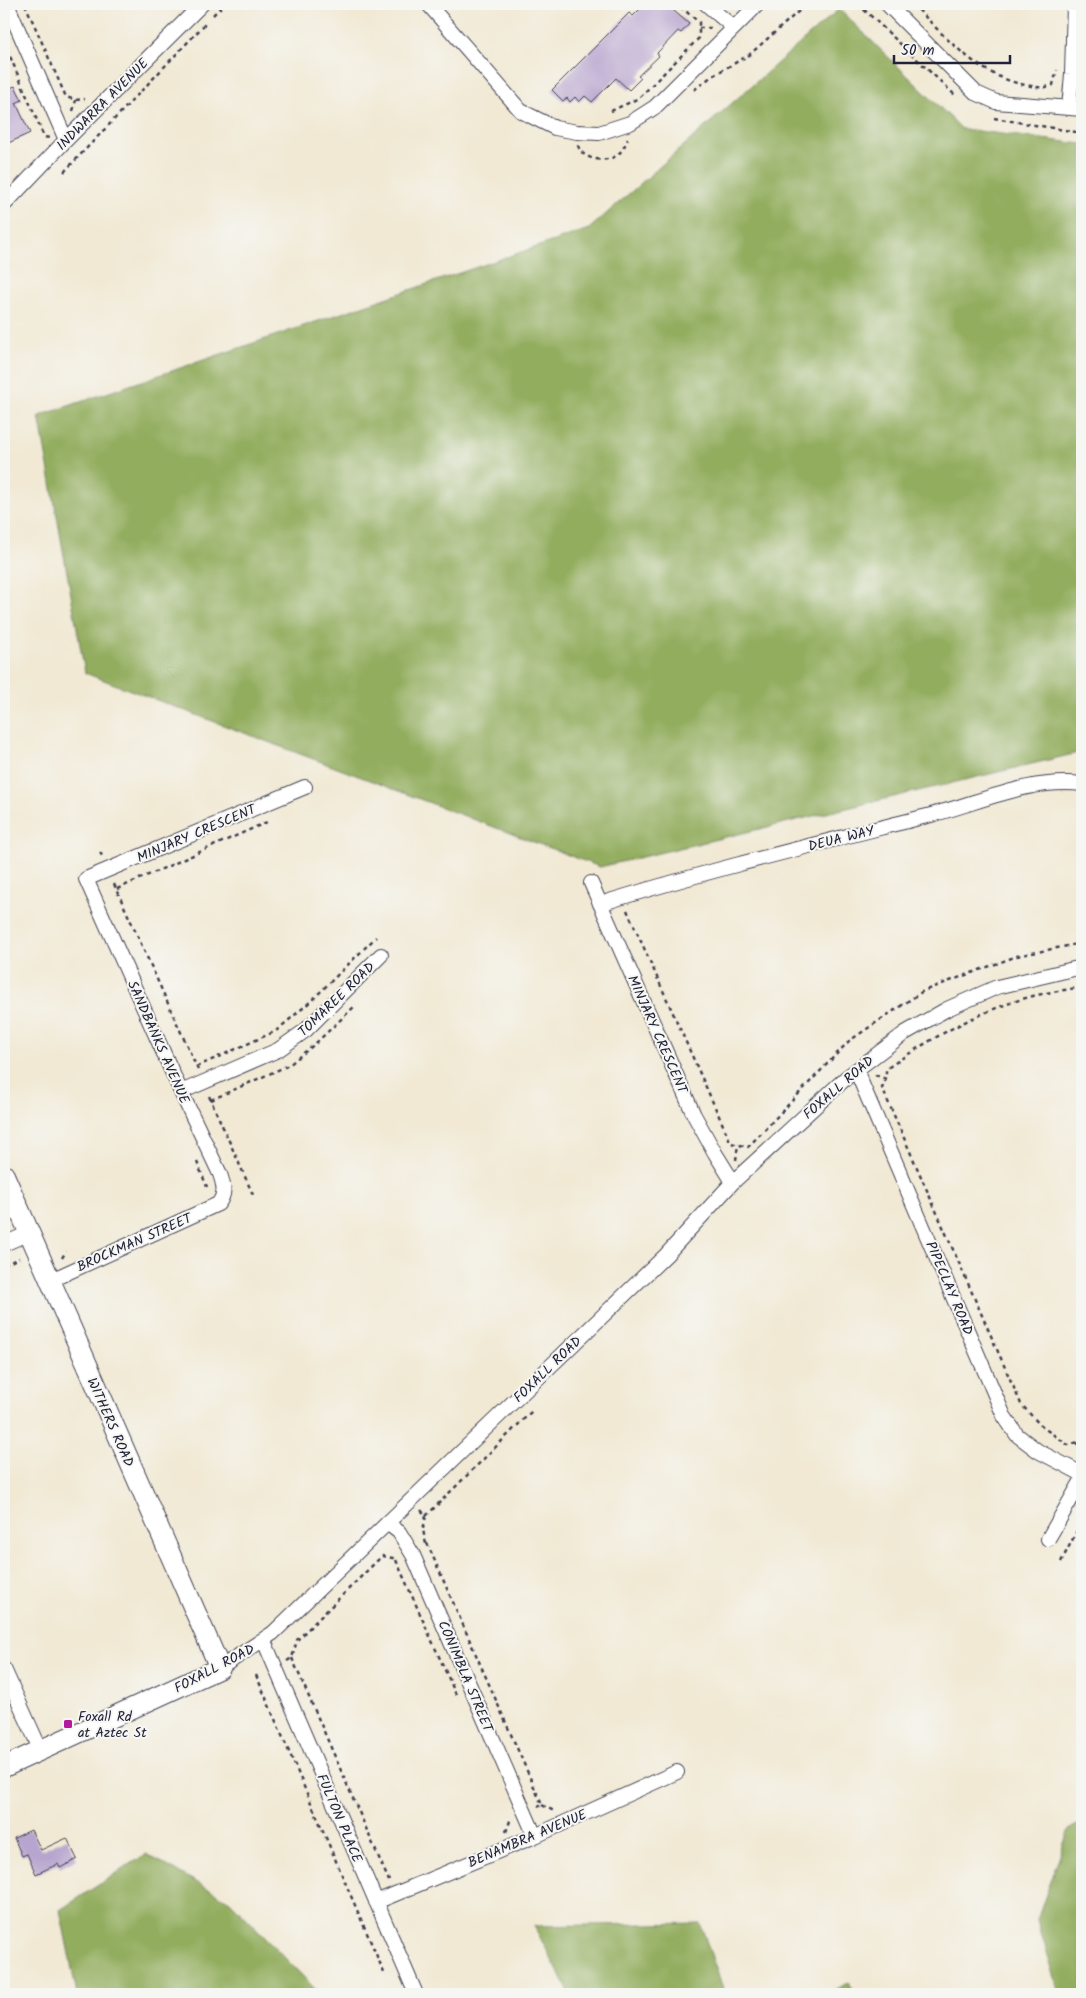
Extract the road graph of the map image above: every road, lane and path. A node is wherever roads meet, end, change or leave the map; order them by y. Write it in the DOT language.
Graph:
graph roads {
  1 [pos="6,4"];
  2 [pos="25,4"];
  3 [pos="202,4"];
  4 [pos="224,4"];
  5 [pos="428,4"];
  6 [pos="678,4"];
  7 [pos="706,4"];
  8 [pos="758,4"];
  9 [pos="807,4"];
  10 [pos="886,4"];
  11 [pos="912,4"];
  12 [pos="1074,4"];
  13 [pos="734,28"];
  14 [pos="1057,68"];
  15 [pos="694,91"];
  16 [pos="84,99"];
  17 [pos="1076,108"];
  18 [pos="611,111"];
  19 [pos="634,136"];
  20 [pos="66,140"];
  21 [pos="577,143"];
  22 [pos="64,172"];
  23 [pos="4,205"];
  24 [pos="1082,784"];
  25 [pos="305,787"];
  26 [pos="267,822"];
  27 [pos="100,852"];
  28 [pos="108,870"];
  29 [pos="86,879"];
  30 [pos="591,883"];
  31 [pos="117,890"];
  32 [pos="626,896"];
  33 [pos="600,904"];
  34 [pos="376,937"];
  35 [pos="1082,943"];
  36 [pos="381,955"];
  37 [pos="1082,967"];
  38 [pos="1082,987"];
  39 [pos="196,1068"];
  40 [pos="856,1070"];
  41 [pos="203,1082"];
  42 [pos="181,1092"];
  43 [pos="4,1176"];
  44 [pos="733,1182"];
  45 [pos="254,1197"];
  46 [pos="218,1204"];
  47 [pos="29,1233"];
  48 [pos="4,1244"];
  49 [pos="19,1258"];
  50 [pos="4,1265"];
  51 [pos="49,1280"];
  52 [pos="532,1411"];
  53 [pos="1082,1441"];
  54 [pos="1078,1442"];
  55 [pos="1082,1463"];
  56 [pos="1082,1474"];
  57 [pos="1082,1480"];
  58 [pos="412,1499"];
  59 [pos="426,1516"];
  60 [pos="1082,1521"];
  61 [pos="387,1523"];
  62 [pos="1048,1539"];
  63 [pos="427,1543"];
  64 [pos="412,1552"];
  65 [pos="396,1560"];
  66 [pos="1061,1562"];
  67 [pos="264,1641"];
  68 [pos="292,1658"];
  69 [pos="275,1667"];
  70 [pos="220,1668"];
  71 [pos="4,1669"];
  72 [pos="256,1675"];
  73 [pos="459,1702"];
  74 [pos="41,1751"];
  75 [pos="4,1768"];
  76 [pos="677,1772"];
  77 [pos="507,1809"];
  78 [pos="525,1812"];
  79 [pos="511,1818"];
  80 [pos="535,1836"];
  81 [pos="504,1839"];
  82 [pos="396,1894"];
  83 [pos="376,1902"];
  84 [pos="385,1975"];
  85 [pos="416,1994"];
  1 -- 20 [label="street"];
  2 -- 16 [label="path"];
  3 -- 20 [label="street, INDWARRA AVENUE"];
  4 -- 22 [label="path"];
  5 -- 13 [label="street"];
  6 -- 18 [label="path"];
  7 -- 13 [label="street"];
  8 -- 13 [label="street"];
  9 -- 15 [label="path"];
  10 -- 17 [label="street"];
  11 -- 14 [label="path"];
  12 -- 17 [label="street"];
  19 -- 21 [label="path"];
  20 -- 23 [label="street, INDWARRA AVENUE"];
  24 -- 32 [label="street, DEUA WAY"];
  25 -- 28 [label="street, MINJARY CRESCENT"];
  26 -- 31 [label="path"];
  27 -- 28 [label="path"];
  28 -- 29 [label="street, MINJARY CRESCENT"];
  28 -- 31 [label="path"];
  29 -- 42 [label="street, SANDBANKS AVENUE"];
  30 -- 33 [label="street, MINJARY CRESCENT"];
  31 -- 39 [label="path"];
  32 -- 33 [label="street, DEUA WAY"];
  32 -- 35 [label="path"];
  33 -- 44 [label="street, MINJARY CRESCENT"];
  34 -- 39 [label="path"];
  36 -- 41 [label="street, TOMAREE ROAD"];
  37 -- 40 [label="street, FOXALL ROAD"];
  38 -- 54 [label="path"];
  39 -- 41 [label="path"];
  40 -- 44 [label="street, FOXALL ROAD"];
  40 -- 56 [label="street, PIPECLAY ROAD"];
  41 -- 42 [label="street, TOMAREE ROAD"];
  41 -- 45 [label="path"];
  42 -- 46 [label="street, SANDBANKS AVENUE"];
  43 -- 47 [label="street, WITHERS ROAD"];
  44 -- 58 [label="street, FOXALL ROAD"];
  46 -- 51 [label="street, BROCKMAN STREET"];
  47 -- 48 [label="street"];
  47 -- 51 [label="street, WITHERS ROAD"];
  49 -- 50 [label="path"];
  51 -- 70 [label="street, WITHERS ROAD"];
  52 -- 59 [label="path"];
  53 -- 54 [label="path"];
  54 -- 55 [label="path"];
  57 -- 62 [label="street"];
  58 -- 59 [label="path"];
  58 -- 61 [label="street, FOXALL ROAD"];
  59 -- 63 [label="path"];
  60 -- 66 [label="path"];
  61 -- 64 [label="street, CONIMBLA STREET"];
  61 -- 67 [label="street, FOXALL ROAD"];
  63 -- 64 [label="path"];
  63 -- 78 [label="path"];
  64 -- 65 [label="path"];
  64 -- 78 [label="street, CONIMBLA STREET"];
  65 -- 68 [label="path"];
  65 -- 73 [label="path"];
  67 -- 69 [label="street, FULTON PLACE"];
  67 -- 70 [label="street, FOXALL ROAD"];
  68 -- 69 [label="path"];
  68 -- 82 [label="path"];
  69 -- 83 [label="street, FULTON PLACE"];
  70 -- 74 [label="street, FOXALL ROAD"];
  71 -- 74 [label="street"];
  72 -- 84 [label="path"];
  74 -- 75 [label="street, FOXALL ROAD"];
  76 -- 80 [label="street, BENAMBRA AVENUE"];
  77 -- 79 [label="path"];
  78 -- 79 [label="path"];
  78 -- 80 [label="street, CONIMBLA STREET"];
  79 -- 81 [label="path"];
  80 -- 82 [label="street, BENAMBRA AVENUE"];
  82 -- 83 [label="street, BENAMBRA AVENUE"];
  83 -- 85 [label="street, FULTON PLACE"];
}
